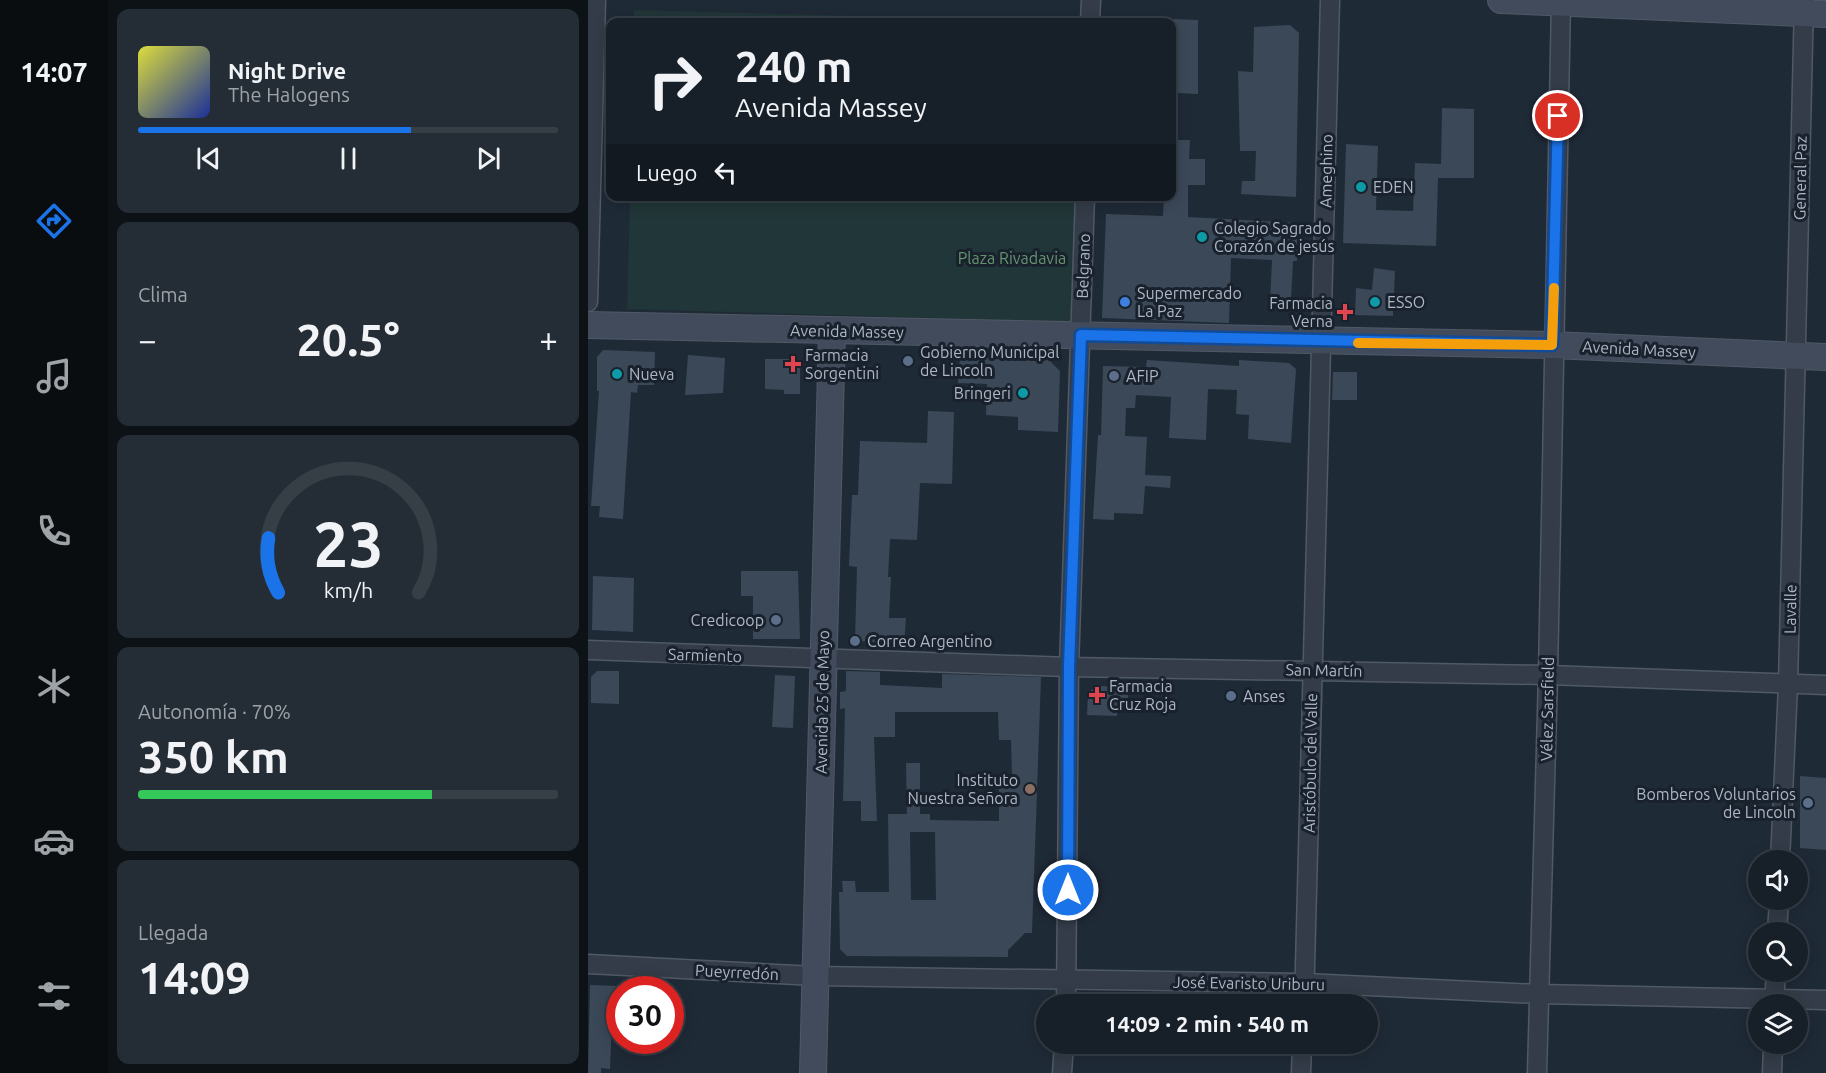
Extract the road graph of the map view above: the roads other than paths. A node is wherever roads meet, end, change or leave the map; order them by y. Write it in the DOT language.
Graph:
graph roads {
  1 [pos="596,0"];
  2 [pos="1091,0"];
  3 [pos="1330,0"];
  4 [pos="1501,0"];
  5 [pos="1561,1"];
  6 [pos="1811,9"];
  7 [pos="1090,18"];
  8 [pos="1085,201"];
  9 [pos="588,302"];
  10 [pos="588,325"];
  11 [pos="832,331"];
  12 [pos="1081,335"];
  13 [pos="1322,342"];
  14 [pos="1552,345"];
  15 [pos="1796,357"];
  16 [pos="1826,357"];
  17 [pos="588,650"];
  18 [pos="822,660"];
  19 [pos="1069,667"];
  20 [pos="1312,669"];
  21 [pos="1548,675"];
  22 [pos="1788,685"];
  23 [pos="1826,685"];
  24 [pos="1780,850"];
  25 [pos="588,963"];
  26 [pos="815,976"];
  27 [pos="1067,980"];
  28 [pos="1305,983"];
  29 [pos="1066,994"];
  30 [pos="1304,994"];
  31 [pos="1539,994"];
  32 [pos="1826,1000"];
  33 [pos="1748,1001"];
  34 [pos="1808,1001"];
  35 [pos="1063,1054"];
  36 [pos="1302,1054"];
  37 [pos="1773,1054"];
  38 [pos="813,1073"];
  39 [pos="1062,1073"];
  40 [pos="1301,1073"];
  41 [pos="1537,1073"];
  42 [pos="1772,1073"];
  1 -- 9 [label="street"];
  2 -- 7 [label="street"];
  3 -- 13 [label="street, Ameghino"];
  4 -- 5 [label="main road"];
  5 -- 6 [label="main road"];
  5 -- 14 [label="street, Vélez Sarsfield"];
  6 -- 15 [label="street, General Paz"];
  8 -- 12 [label="street, Belgrano"];
  10 -- 11 [label="main road, Avenida Massey"];
  11 -- 12 [label="main road, Avenida Massey"];
  11 -- 18 [label="main road, Avenida 25 de Mayo"];
  12 -- 13 [label="main road, Avenida Massey"];
  12 -- 19 [label="street, Belgrano"];
  13 -- 14 [label="main road, Avenida Massey"];
  13 -- 20 [label="street, Aristóbulo del Valle"];
  14 -- 15 [label="main road, Avenida Massey"];
  14 -- 21 [label="street, Vélez Sarsfield"];
  15 -- 16 [label="main road, Avenida Massey"];
  15 -- 22 [label="street, Lavalle"];
  17 -- 18 [label="street, Sarmiento"];
  18 -- 19 [label="street, San Martín"];
  18 -- 26 [label="main road, Avenida 25 de Mayo"];
  19 -- 20 [label="street, San Martín"];
  19 -- 27 [label="street, Belgrano"];
  20 -- 21 [label="street, San Martín"];
  20 -- 28 [label="street, Aristóbulo del Valle"];
  21 -- 22 [label="street, San Martín"];
  21 -- 31 [label="street, Vélez Sarsfield"];
  22 -- 23 [label="street, San Martín"];
  22 -- 24 [label="street, Lavalle"];
  25 -- 26 [label="street, Pueyrredón"];
  26 -- 27 [label="street, José Evaristo Uriburu"];
  26 -- 38 [label="main road, Avenida 25 de Mayo"];
  27 -- 28 [label="street, José Evaristo Uriburu"];
  27 -- 29 [label="street, Belgrano"];
  28 -- 30 [label="street, Aristóbulo del Valle"];
  28 -- 31 [label="street, José Evaristo Uriburu"];
  31 -- 33 [label="street, José Evaristo Uriburu"];
  31 -- 41 [label="street, Vélez Sarsfield"];
  32 -- 34 [label="street, José Evaristo Uriburu"];
  35 -- 39 [label="street"];
  36 -- 40 [label="street"];
  37 -- 42 [label="street"];
}
